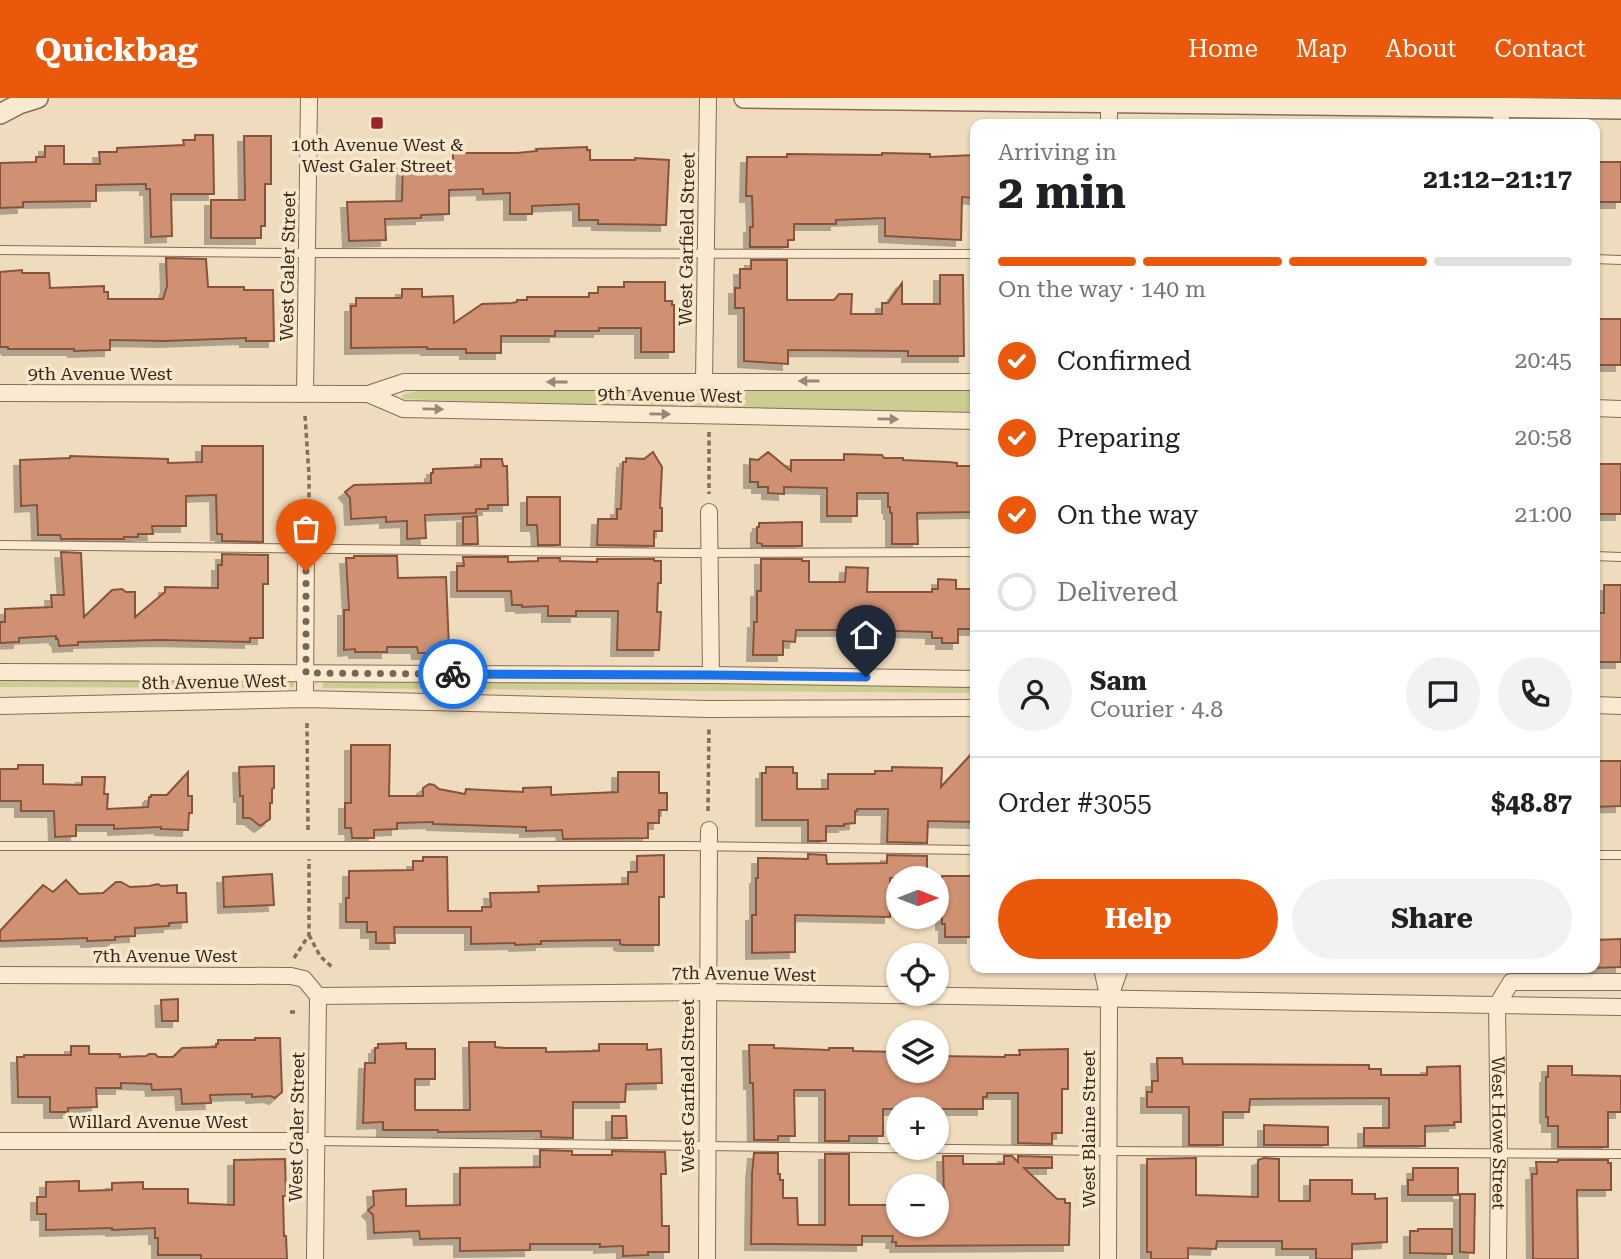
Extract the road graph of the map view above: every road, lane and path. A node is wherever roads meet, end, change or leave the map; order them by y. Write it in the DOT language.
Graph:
graph roads {
  1 [pos="38,98"];
  2 [pos="309,98"];
  3 [pos="708,98"];
  4 [pos="744,98"];
  5 [pos="1109,100"];
  6 [pos="1621,109"];
  7 [pos="1501,110"];
  8 [pos="0,113"];
  9 [pos="1109,119"];
  10 [pos="0,250"];
  11 [pos="307,253"];
  12 [pos="706,254"];
  13 [pos="970,254"];
  14 [pos="1600,259"];
  15 [pos="1621,260"];
  16 [pos="704,381"];
  17 [pos="970,382"];
  18 [pos="0,393"];
  19 [pos="305,393"];
  20 [pos="368,394"];
  21 [pos="1600,408"];
  22 [pos="1621,409"];
  23 [pos="305,415"];
  24 [pos="970,421"];
  25 [pos="709,425"];
  26 [pos="709,506"];
  27 [pos="308,544"];
  28 [pos="0,545"];
  29 [pos="970,552"];
  30 [pos="709,553"];
  31 [pos="1600,556"];
  32 [pos="1621,557"];
  33 [pos="0,672"];
  34 [pos="306,673"];
  35 [pos="711,675"];
  36 [pos="970,679"];
  37 [pos="305,699"];
  38 [pos="1600,705"];
  39 [pos="0,706"];
  40 [pos="1621,706"];
  41 [pos="970,708"];
  42 [pos="307,723"];
  43 [pos="708,726"];
  44 [pos="708,811"];
  45 [pos="709,830"];
  46 [pos="308,834"];
  47 [pos="0,846"];
  48 [pos="709,846"];
  49 [pos="970,850"];
  50 [pos="309,851"];
  51 [pos="1600,855"];
  52 [pos="1621,855"];
  53 [pos="309,936"];
  54 [pos="293,960"];
  55 [pos="333,968"];
  56 [pos="1103,973"];
  57 [pos="1118,973"];
  58 [pos="0,975"];
  59 [pos="1621,982"];
  60 [pos="707,992"];
  61 [pos="318,996"];
  62 [pos="1110,1000"];
  63 [pos="1497,1005"];
  64 [pos="1621,1007"];
  65 [pos="290,1013"];
  66 [pos="296,1013"];
  67 [pos="0,1141"];
  68 [pos="317,1141"];
  69 [pos="707,1145"];
  70 [pos="1108,1151"];
  71 [pos="1499,1153"];
  72 [pos="1621,1154"];
  73 [pos="315,1259"];
  74 [pos="707,1259"];
  75 [pos="1108,1259"];
  76 [pos="1498,1259"];
  1 -- 8 [label="street"];
  2 -- 11 [label="street, West Galer Street"];
  3 -- 12 [label="street, West Garfield Street"];
  4 -- 5 [label="street"];
  5 -- 7 [label="street"];
  5 -- 9 [label="street"];
  6 -- 7 [label="street"];
  10 -- 11 [label="lane"];
  11 -- 12 [label="lane"];
  11 -- 19 [label="street, West Galer Street"];
  12 -- 13 [label="lane"];
  12 -- 16 [label="street, West Garfield Street"];
  14 -- 15 [label="lane"];
  17 -- 16 [label="street, 9th Avenue West, one-way"];
  16 -- 20 [label="street, 9th Avenue West, one-way"];
  18 -- 19 [label="street, 9th Avenue West"];
  19 -- 20 [label="street, 9th Avenue West"];
  20 -- 24 [label="street, 9th Avenue West, one-way"];
  21 -- 22 [label="street"];
  23 -- 27 [label="path"];
  25 -- 26 [label="path"];
  26 -- 30 [label="street"];
  27 -- 28 [label="lane"];
  27 -- 30 [label="lane"];
  27 -- 34 [label="street"];
  29 -- 30 [label="lane"];
  30 -- 35 [label="street"];
  31 -- 32 [label="lane"];
  33 -- 34 [label="street, 8th Avenue West"];
  34 -- 35 [label="street, 8th Avenue West"];
  34 -- 37 [label="street"];
  35 -- 36 [label="street, 8th Avenue West"];
  37 -- 39 [label="street, 8th Avenue West"];
  37 -- 41 [label="street, 8th Avenue West"];
  38 -- 40 [label="street"];
  42 -- 46 [label="path"];
  43 -- 44 [label="path"];
  45 -- 48 [label="street, West Garfield Street"];
  47 -- 48 [label="lane"];
  48 -- 49 [label="lane"];
  48 -- 60 [label="street, West Garfield Street"];
  50 -- 53 [label="path"];
  51 -- 52 [label="lane"];
  53 -- 54 [label="path"];
  53 -- 55 [label="path"];
  56 -- 62 [label="street, West Blaine Street"];
  57 -- 62 [label="street, West Blaine Street"];
  58 -- 61 [label="street, 7th Avenue West"];
  59 -- 63 [label="street"];
  60 -- 61 [label="street, 7th Avenue West"];
  60 -- 62 [label="street, 7th Avenue West"];
  60 -- 69 [label="street, West Garfield Street"];
  61 -- 68 [label="street, West Galer Street"];
  62 -- 63 [label="street, 7th Avenue West"];
  62 -- 70 [label="street, West Blaine Street"];
  63 -- 64 [label="street, 7th Avenue West"];
  63 -- 71 [label="street, West Howe Street"];
  65 -- 66 [label="path"];
  67 -- 68 [label="street, Willard Avenue West"];
  68 -- 69 [label="lane"];
  68 -- 73 [label="street, West Galer Street"];
  69 -- 70 [label="lane"];
  69 -- 74 [label="street, West Garfield Street"];
  70 -- 71 [label="lane"];
  70 -- 75 [label="street, West Blaine Street"];
  71 -- 72 [label="lane"];
  71 -- 76 [label="street, West Howe Street"];
}
